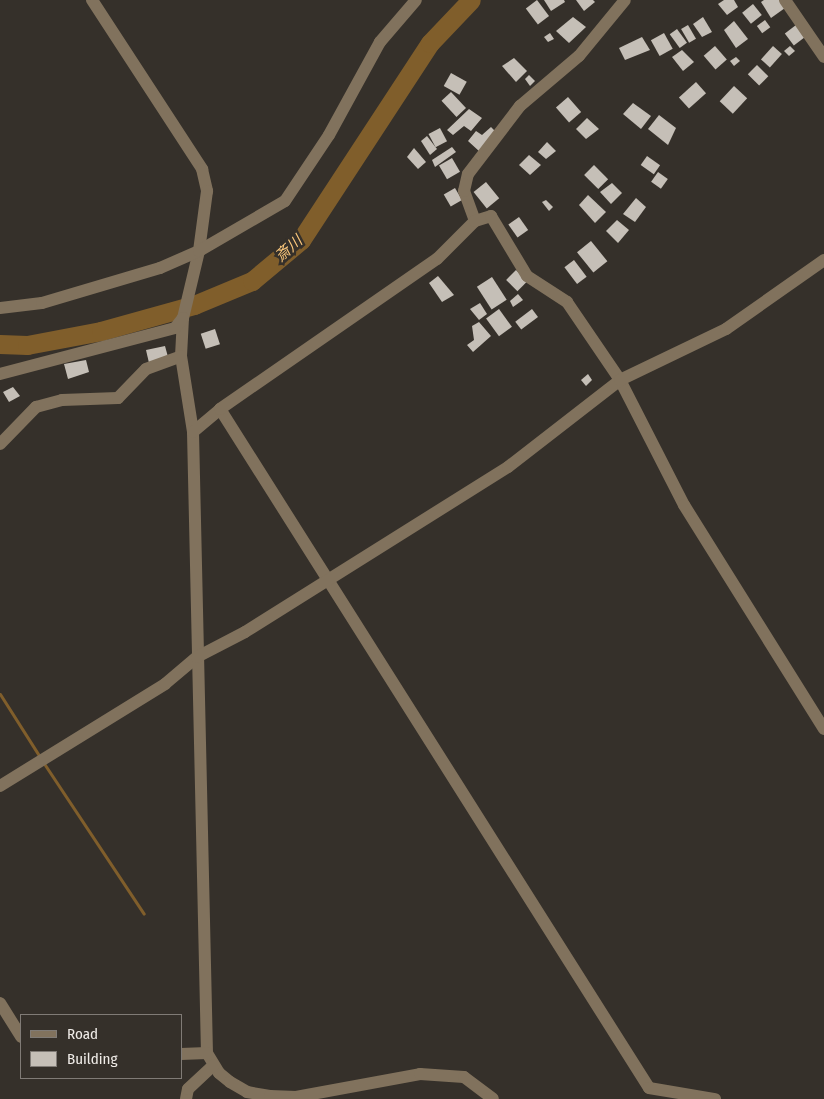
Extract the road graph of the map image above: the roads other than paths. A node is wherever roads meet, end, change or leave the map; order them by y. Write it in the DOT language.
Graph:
graph roads {
  1 [pos="92,0"];
  2 [pos="416,0"];
  3 [pos="625,0"];
  4 [pos="785,0"];
  5 [pos="824,57"];
  6 [pos="475,221"];
  7 [pos="197,255"];
  8 [pos="824,260"];
  9 [pos="0,308"];
  10 [pos="183,318"];
  11 [pos="181,356"];
  12 [pos="0,374"];
  13 [pos="620,380"];
  14 [pos="220,409"];
  15 [pos="193,432"];
  16 [pos="0,444"];
  17 [pos="328,578"];
  18 [pos="197,657"];
  19 [pos="824,729"];
  20 [pos="0,786"];
  21 [pos="0,1003"];
  22 [pos="20,1035"];
  23 [pos="206,1052"];
  24 [pos="182,1054"];
  25 [pos="214,1065"];
  26 [pos="666,1090"];
  27 [pos="186,1099"];
  28 [pos="493,1099"];
  29 [pos="654,1099"];
  30 [pos="715,1099"];
  1 -- 7 [label="street"];
  2 -- 7 [label="street"];
  3 -- 6 [label="street"];
  4 -- 5 [label="street"];
  6 -- 13 [label="street"];
  6 -- 14 [label="street"];
  7 -- 9 [label="street"];
  7 -- 10 [label="street"];
  8 -- 13 [label="street"];
  10 -- 11 [label="street"];
  10 -- 12 [label="street"];
  11 -- 15 [label="street"];
  11 -- 16 [label="street"];
  13 -- 17 [label="street"];
  13 -- 19 [label="street"];
  14 -- 15 [label="street"];
  14 -- 17 [label="street"];
  15 -- 18 [label="street"];
  17 -- 18 [label="street"];
  17 -- 26 [label="street"];
  18 -- 20 [label="street"];
  18 -- 23 [label="street"];
  21 -- 22 [label="street"];
  23 -- 24 [label="street"];
  23 -- 25 [label="street"];
  25 -- 27 [label="street"];
  25 -- 28 [label="street"];
  26 -- 29 [label="street"];
  26 -- 30 [label="street"];
}
